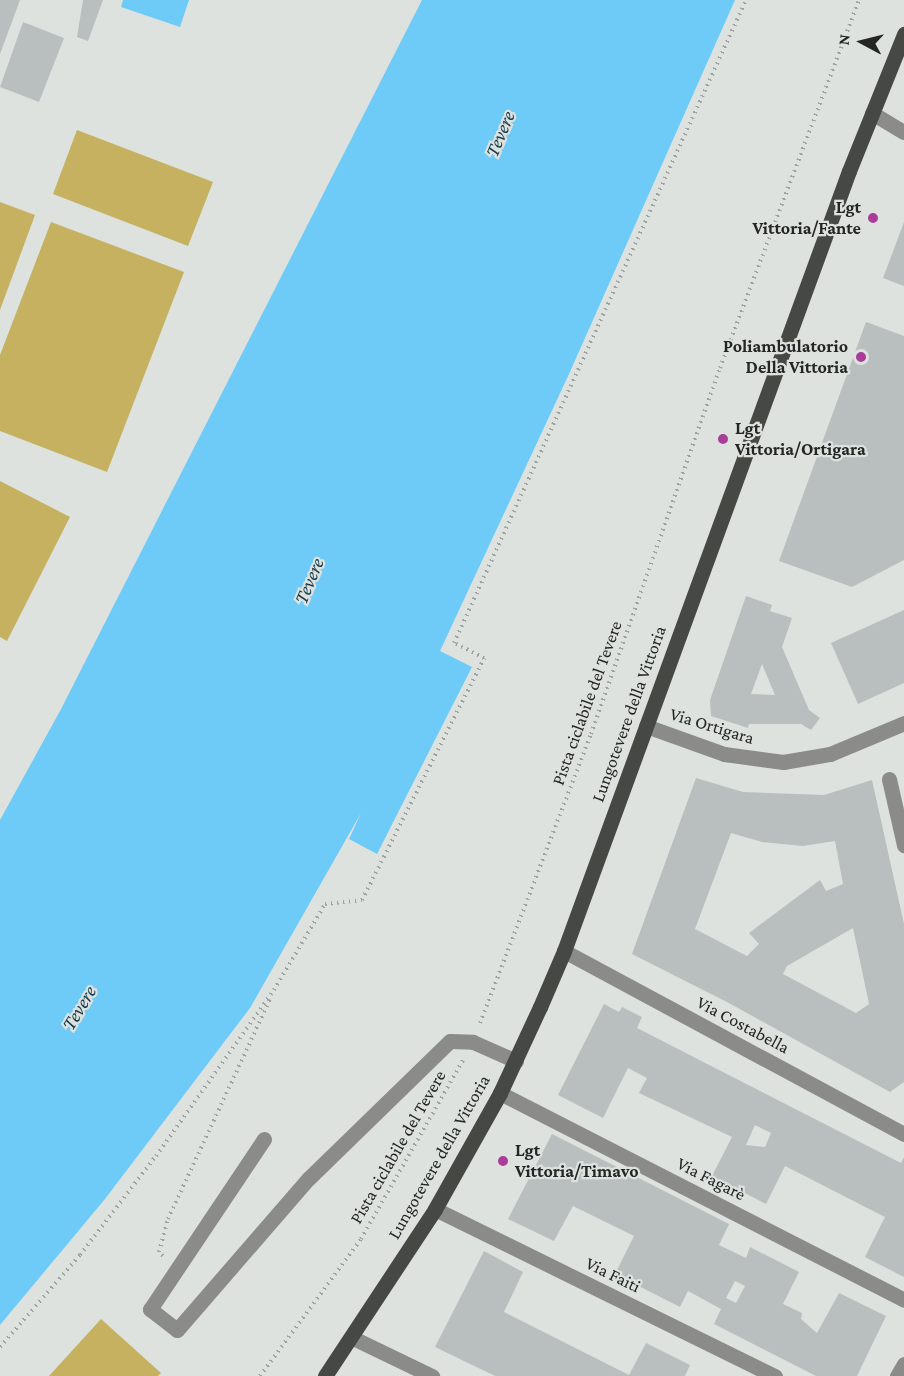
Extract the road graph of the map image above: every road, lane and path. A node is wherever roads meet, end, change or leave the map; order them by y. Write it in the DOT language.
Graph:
graph roads {
  1 [pos="746,0"];
  2 [pos="859,0"];
  3 [pos="904,33"];
  4 [pos="872,113"];
  5 [pos="904,132"];
  6 [pos="904,723"];
  7 [pos="646,726"];
  8 [pos="889,779"];
  9 [pos="904,845"];
  10 [pos="564,951"];
  11 [pos="274,990"];
  12 [pos="473,1042"];
  13 [pos="516,1060"];
  14 [pos="500,1093"];
  15 [pos="904,1134"];
  16 [pos="264,1139"];
  17 [pos="435,1209"];
  18 [pos="178,1268"];
  19 [pos="904,1300"];
  20 [pos="353,1338"];
  21 [pos="0,1347"];
  22 [pos="904,1364"];
  23 [pos="260,1376"];
  24 [pos="325,1376"];
  25 [pos="432,1376"];
  26 [pos="775,1376"];
  27 [pos="897,1376"];
  1 -- 11 [label="path"];
  2 -- 12 [label="path, Pista ciclabile del Tevere"];
  3 -- 4 [label="main road, Lungotevere della Vittoria"];
  4 -- 5 [label="street"];
  4 -- 7 [label="main road, Lungotevere della Vittoria"];
  6 -- 7 [label="street, Via Ortigara"];
  7 -- 10 [label="main road, Lungotevere della Vittoria"];
  8 -- 9 [label="street"];
  10 -- 13 [label="main road, Lungotevere della Vittoria"];
  10 -- 15 [label="street, Via Costabella"];
  11 -- 18 [label="path"];
  11 -- 21 [label="path"];
  12 -- 13 [label="street"];
  12 -- 18 [label="street"];
  12 -- 23 [label="path, Pista ciclabile del Tevere"];
  13 -- 14 [label="main road, Lungotevere della Vittoria"];
  14 -- 17 [label="main road, Lungotevere della Vittoria"];
  14 -- 19 [label="street, Via Fagarè"];
  16 -- 18 [label="street"];
  17 -- 20 [label="main road, Lungotevere della Vittoria"];
  17 -- 26 [label="street, Via Faiti"];
  20 -- 24 [label="main road, Lungotevere della Vittoria"];
  20 -- 25 [label="street"];
  22 -- 27 [label="street"];
}
